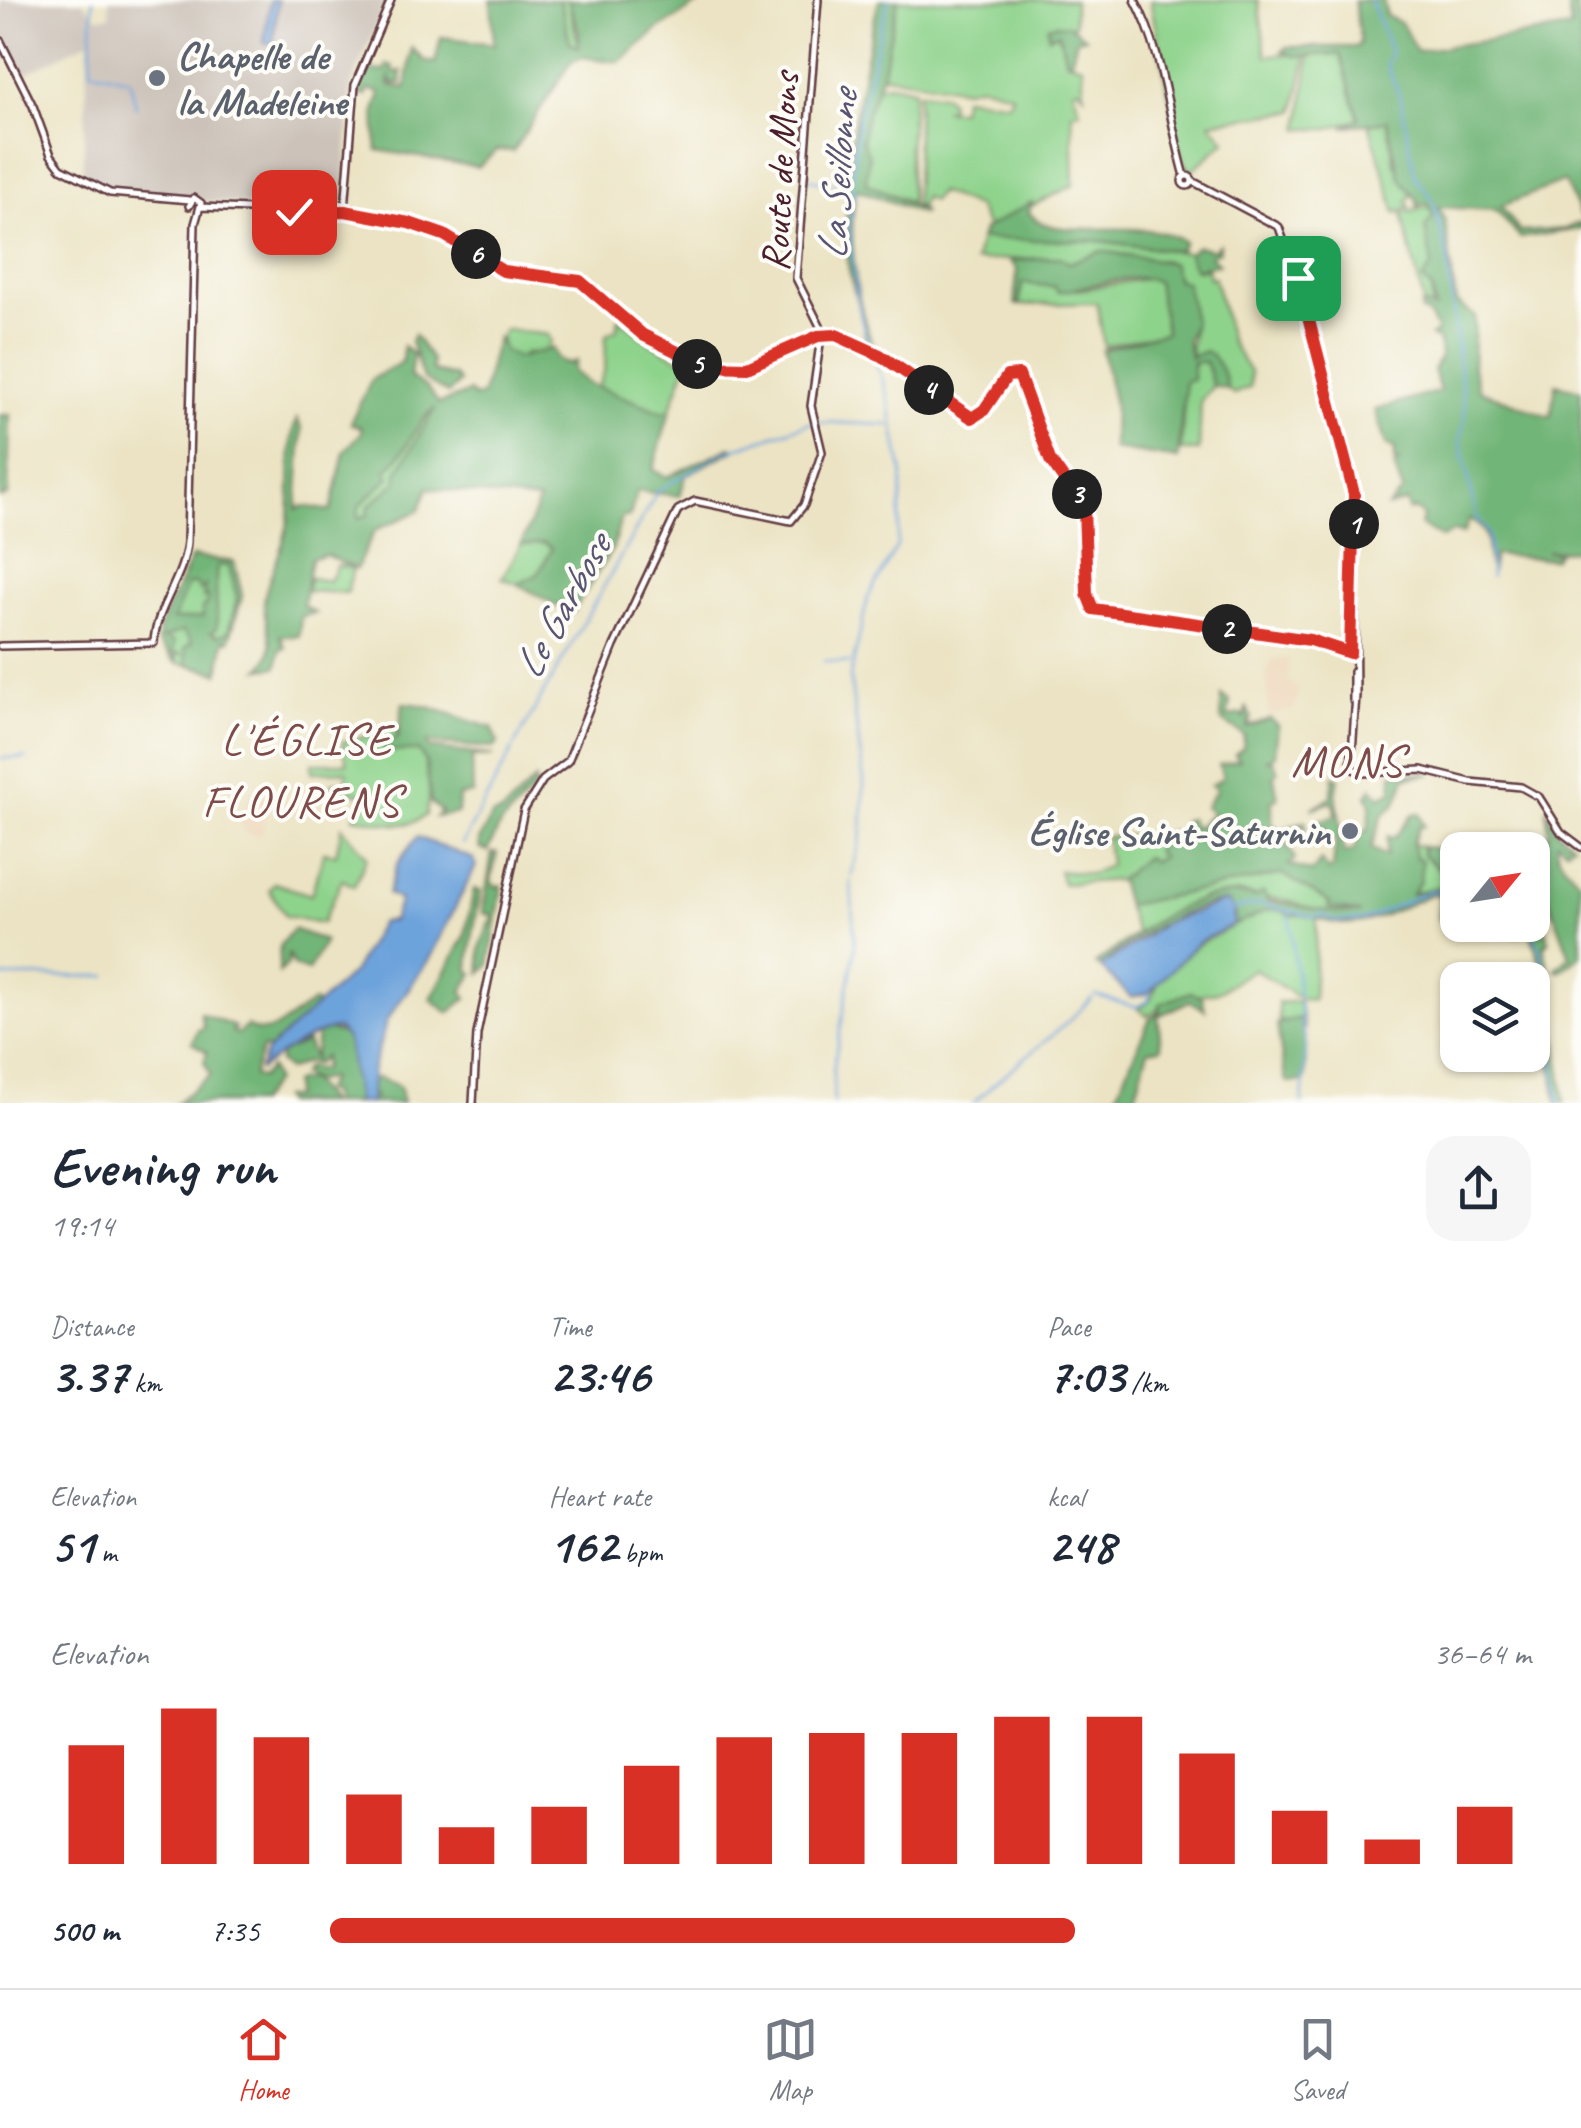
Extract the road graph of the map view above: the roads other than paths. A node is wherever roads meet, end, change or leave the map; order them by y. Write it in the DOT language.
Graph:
graph roads {
  1 [pos="391,0"];
  2 [pos="818,0"];
  3 [pos="1135,0"];
  4 [pos="0,40"];
  5 [pos="195,206"];
  6 [pos="349,210"];
  7 [pos="822,335"];
  8 [pos="0,646"];
  9 [pos="1352,653"];
  10 [pos="1581,847"];
  11 [pos="474,1103"];
  1 -- 6 [label="street"];
  2 -- 7 [label="street, Route de Mons"];
  3 -- 9 [label="street"];
  4 -- 5 [label="street"];
  5 -- 6 [label="street"];
  5 -- 8 [label="street"];
  6 -- 7 [label="street"];
  7 -- 9 [label="street"];
  7 -- 11 [label="street"];
  9 -- 10 [label="street"];
}
